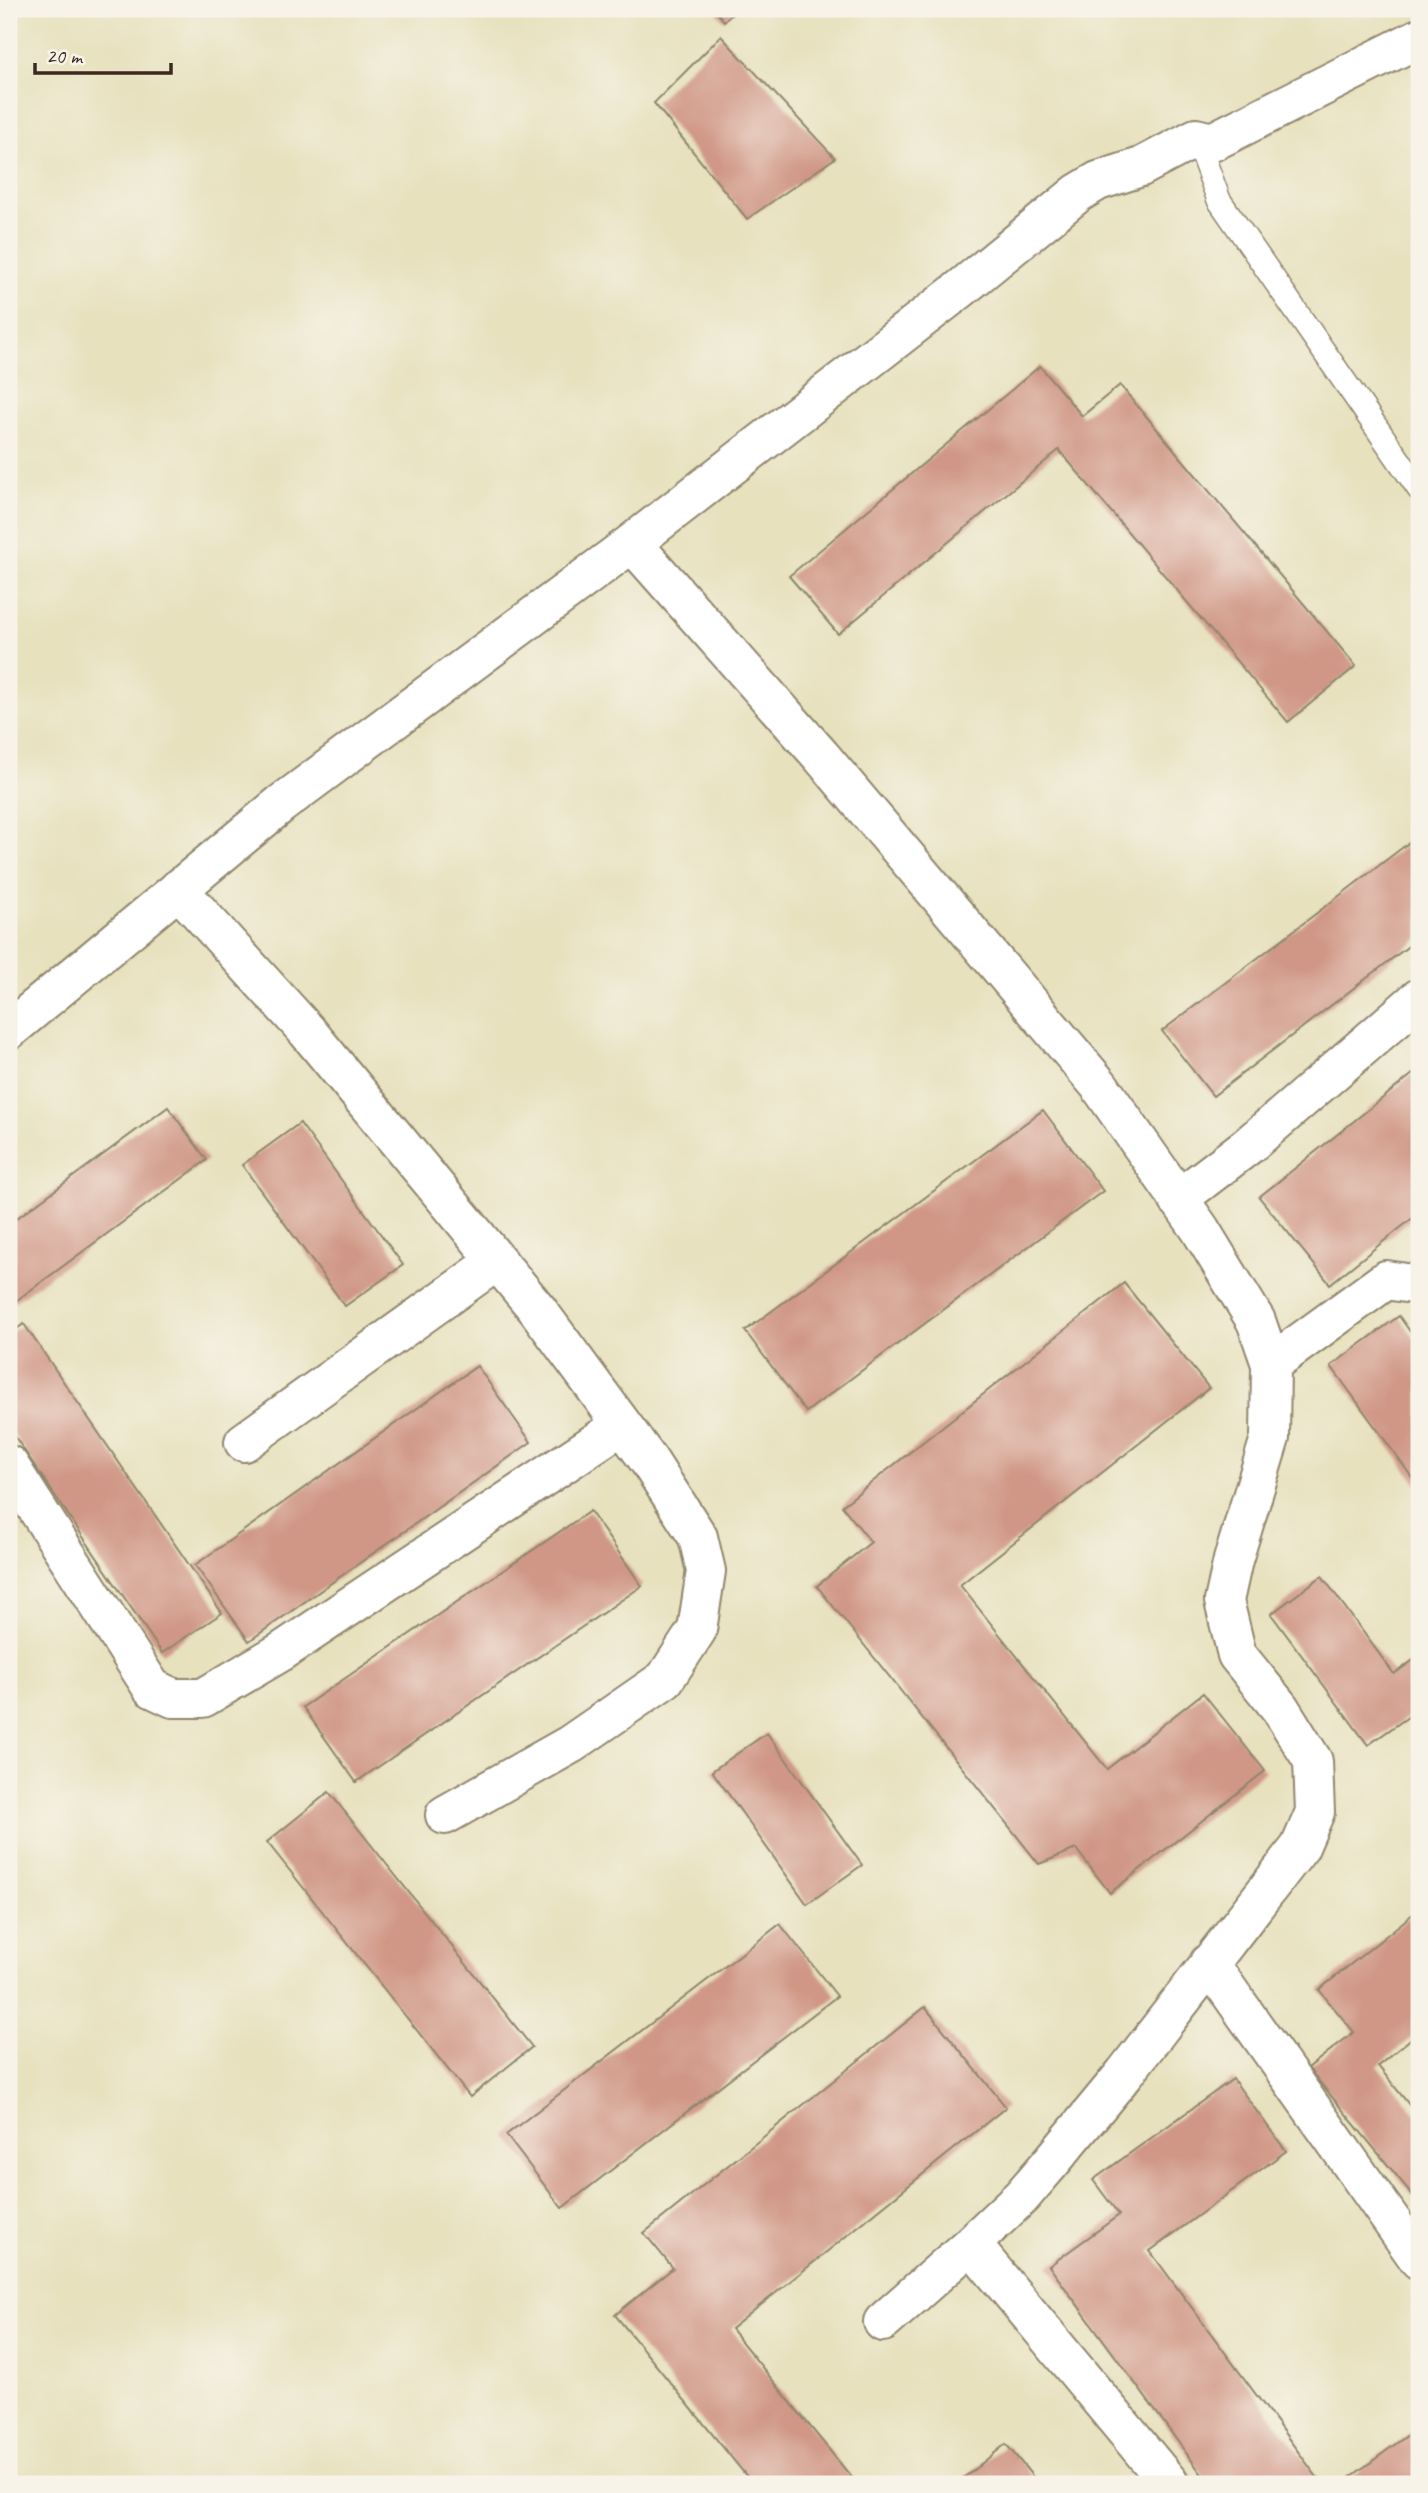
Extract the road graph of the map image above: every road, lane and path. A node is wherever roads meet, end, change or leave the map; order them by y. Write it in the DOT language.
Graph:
graph roads {
  1 [pos="1419,38"];
  2 [pos="1196,138"];
  3 [pos="1419,489"];
  4 [pos="632,544"];
  5 [pos="178,890"];
  6 [pos="1419,998"];
  7 [pos="9,1030"];
  8 [pos="1178,1199"];
  9 [pos="497,1261"];
  10 [pos="1419,1285"];
  11 [pos="1271,1364"];
  12 [pos="622,1425"];
  13 [pos="244,1441"];
  14 [pos="9,1465"];
  15 [pos="446,1815"];
  16 [pos="1209,1963"];
  17 [pos="971,2244"];
  18 [pos="1419,2260"];
  19 [pos="883,2322"];
  20 [pos="1170,2484"];
  1 -- 2 [label="street"];
  2 -- 3 [label="lane"];
  2 -- 4 [label="street"];
  4 -- 5 [label="street"];
  4 -- 8 [label="street"];
  5 -- 7 [label="street"];
  5 -- 9 [label="street"];
  6 -- 8 [label="street"];
  8 -- 11 [label="street"];
  9 -- 12 [label="street"];
  9 -- 13 [label="street"];
  10 -- 11 [label="street"];
  11 -- 16 [label="street"];
  12 -- 14 [label="street"];
  12 -- 15 [label="street"];
  16 -- 17 [label="street"];
  16 -- 18 [label="street"];
  17 -- 19 [label="street"];
  17 -- 20 [label="street"];
}
